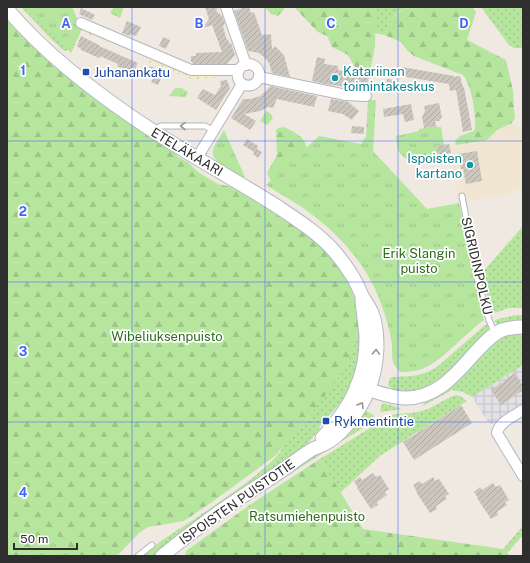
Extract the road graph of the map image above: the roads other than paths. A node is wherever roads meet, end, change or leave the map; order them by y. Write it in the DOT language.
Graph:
graph roads {
  1 [pos="226,7"];
  2 [pos="7,9"];
  3 [pos="81,23"];
  4 [pos="242,68"];
  5 [pos="259,77"];
  6 [pos="242,84"];
  7 [pos="366,96"];
  8 [pos="151,130"];
  9 [pos="214,131"];
  10 [pos="197,158"];
  11 [pos="462,196"];
  12 [pos="362,296"];
  13 [pos="523,327"];
  14 [pos="496,334"];
  15 [pos="358,385"];
  16 [pos="370,390"];
  17 [pos="523,410"];
  18 [pos="313,449"];
  19 [pos="523,476"];
  20 [pos="152,545"];
  21 [pos="138,556"];
  22 [pos="162,556"];
  1 -- 4 [label="street"];
  2 -- 8 [label="main road, ETELÄKAARI"];
  3 -- 4 [label="street"];
  4 -- 5 [label="street"];
  4 -- 6 [label="street"];
  5 -- 6 [label="street"];
  5 -- 7 [label="street"];
  6 -- 9 [label="street"];
  9 -- 8 [label="lane, one-way"];
  8 -- 10 [label="main road, ETELÄKAARI"];
  9 -- 10 [label="street"];
  10 -- 12 [label="main road, ETELÄKAARI"];
  11 -- 14 [label="lane, SIGRIDINPOLKU"];
  12 -- 15 [label="main road, ETELÄKAARI"];
  16 -- 12 [label="main road, ETELÄKAARI, one-way"];
  13 -- 14 [label="main road"];
  14 -- 16 [label="main road"];
  15 -- 16 [label="main road"];
  15 -- 18 [label="main road, ISPOISTEN PUISTOTIE"];
  18 -- 16 [label="main road, ISPOISTEN PUISTOTIE, one-way"];
  17 -- 19 [label="street"];
  18 -- 22 [label="main road, ISPOISTEN PUISTOTIE"];
  20 -- 21 [label="lane"];
}
